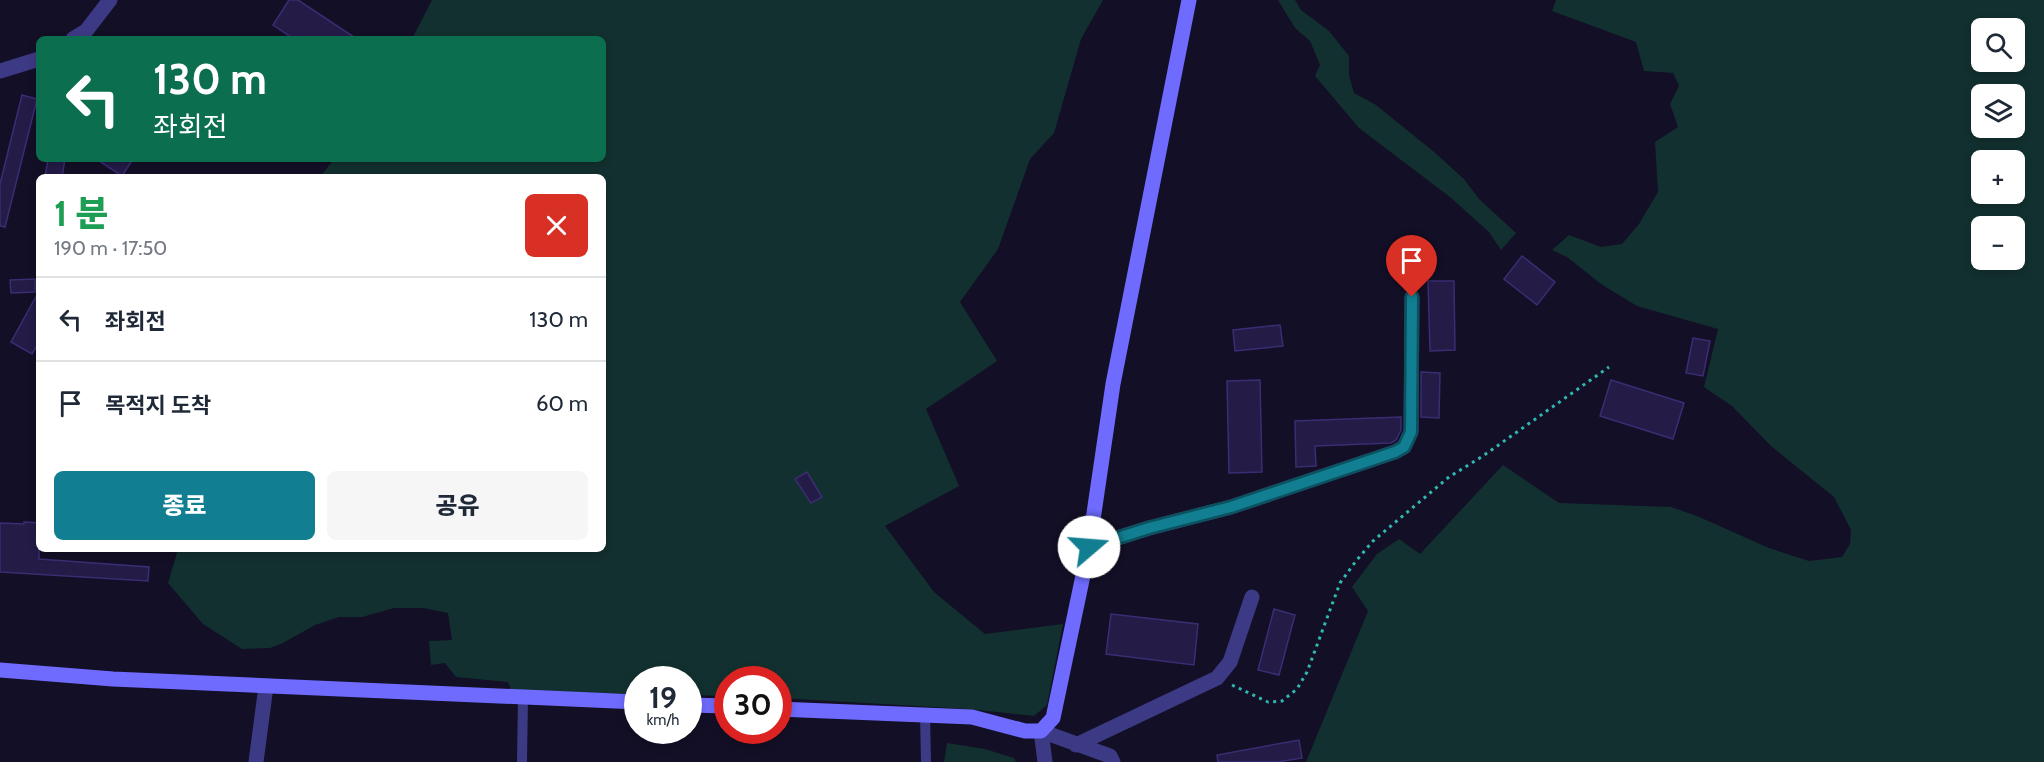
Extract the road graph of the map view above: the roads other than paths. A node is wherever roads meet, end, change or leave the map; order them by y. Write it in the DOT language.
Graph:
graph roads {
  1 [pos="110,0"];
  2 [pos="1190,0"];
  3 [pos="78,36"];
  4 [pos="36,60"];
  5 [pos="0,71"];
  6 [pos="1412,297"];
  7 [pos="1089,547"];
  8 [pos="1252,597"];
  9 [pos="0,670"];
  10 [pos="266,686"];
  11 [pos="523,697"];
  12 [pos="624,701"];
  13 [pos="792,710"];
  14 [pos="925,715"];
  15 [pos="1041,731"];
  16 [pos="1076,745"];
  17 [pos="256,762"];
  18 [pos="522,762"];
  19 [pos="926,762"];
  20 [pos="1045,762"];
  21 [pos="1113,762"];
  1 -- 3 [label="street"];
  2 -- 7 [label="street"];
  4 -- 5 [label="street"];
  6 -- 7 [label="street"];
  7 -- 15 [label="street"];
  8 -- 16 [label="street"];
  9 -- 10 [label="street"];
  10 -- 11 [label="street"];
  10 -- 17 [label="street"];
  11 -- 12 [label="street"];
  11 -- 18 [label="lane"];
  13 -- 14 [label="street"];
  14 -- 15 [label="street"];
  14 -- 19 [label="lane"];
  15 -- 16 [label="street"];
  15 -- 20 [label="street"];
  16 -- 21 [label="street"];
}
